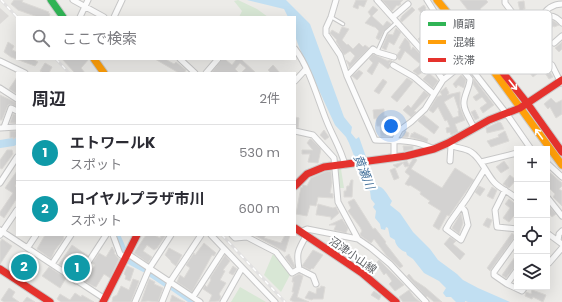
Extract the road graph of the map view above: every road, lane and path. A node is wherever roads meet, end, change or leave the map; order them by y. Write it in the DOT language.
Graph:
graph roads {
  1 [pos="51,0"];
  2 [pos="73,0"];
  3 [pos="88,0"];
  4 [pos="122,0"];
  5 [pos="336,0"];
  6 [pos="377,0"];
  7 [pos="427,0"];
  8 [pos="436,0"];
  9 [pos="445,0"];
  10 [pos="505,0"];
  11 [pos="408,4"];
  12 [pos="562,4"];
  13 [pos="84,7"];
  14 [pos="433,10"];
  15 [pos="444,10"];
  16 [pos="453,10"];
  17 [pos="511,10"];
  18 [pos="547,10"];
  19 [pos="62,16"];
  20 [pos="80,16"];
  21 [pos="102,16"];
  22 [pos="114,16"];
  23 [pos="552,16"];
  24 [pos="331,17"];
  25 [pos="393,17"];
  26 [pos="397,22"];
  27 [pos="343,24"];
  28 [pos="562,24"];
  29 [pos="562,36"];
  30 [pos="554,43"];
  31 [pos="420,48"];
  32 [pos="296,50"];
  33 [pos="377,52"];
  34 [pos="394,57"];
  35 [pos="95,60"];
  36 [pos="181,60"];
  37 [pos="217,60"];
  38 [pos="0,61"];
  39 [pos="393,65"];
  40 [pos="552,65"];
  41 [pos="306,69"];
  42 [pos="23,72"];
  43 [pos="103,72"];
  44 [pos="194,72"];
  45 [pos="207,72"];
  46 [pos="439,74"];
  47 [pos="451,74"];
  48 [pos="466,74"];
  49 [pos="475,74"];
  50 [pos="496,74"];
  51 [pos="504,74"];
  52 [pos="347,76"];
  53 [pos="296,80"];
  54 [pos="443,80"];
  55 [pos="561,82"];
  56 [pos="0,88"];
  57 [pos="434,94"];
  58 [pos="16,98"];
  59 [pos="527,103"];
  60 [pos="520,108"];
  61 [pos="16,111"];
  62 [pos="506,113"];
  63 [pos="2,127"];
  64 [pos="16,127"];
  65 [pos="474,128"];
  66 [pos="296,131"];
  67 [pos="394,141"];
  68 [pos="450,145"];
  69 [pos="528,146"];
  70 [pos="434,149"];
  71 [pos="562,152"];
  72 [pos="514,154"];
  73 [pos="394,157"];
  74 [pos="16,159"];
  75 [pos="450,161"];
  76 [pos="481,162"];
  77 [pos="346,164"];
  78 [pos="562,165"];
  79 [pos="335,166"];
  80 [pos="550,166"];
  81 [pos="484,170"];
  82 [pos="562,176"];
  83 [pos="0,183"];
  84 [pos="296,185"];
  85 [pos="505,190"];
  86 [pos="514,196"];
  87 [pos="550,201"];
  88 [pos="461,206"];
  89 [pos="16,211"];
  90 [pos="562,216"];
  91 [pos="514,228"];
  92 [pos="562,231"];
  93 [pos="1,232"];
  94 [pos="300,232"];
  95 [pos="550,235"];
  96 [pos="35,236"];
  97 [pos="70,236"];
  98 [pos="105,236"];
  99 [pos="113,236"];
  100 [pos="136,236"];
  101 [pos="171,236"];
  102 [pos="200,236"];
  103 [pos="212,236"];
  104 [pos="233,236"];
  105 [pos="358,239"];
  106 [pos="560,242"];
  107 [pos="514,244"];
  108 [pos="28,247"];
  109 [pos="562,248"];
  110 [pos="224,249"];
  111 [pos="126,256"];
  112 [pos="550,262"];
  113 [pos="52,264"];
  114 [pos="242,268"];
  115 [pos="0,269"];
  116 [pos="149,269"];
  117 [pos="298,270"];
  118 [pos="514,274"];
  119 [pos="76,280"];
  120 [pos="170,282"];
  121 [pos="316,284"];
  122 [pos="507,284"];
  123 [pos="514,287"];
  124 [pos="193,297"];
  125 [pos="48,301"];
  126 [pos="104,301"];
  127 [pos="135,302"];
  128 [pos="162,302"];
  129 [pos="200,302"];
  130 [pos="223,302"];
  131 [pos="275,302"];
  132 [pos="396,302"];
  133 [pos="426,302"];
  1 -- 19 [label="main road"];
  2 -- 13 [label="street"];
  3 -- 13 [label="street"];
  4 -- 22 [label="street"];
  5 -- 24 [label="street"];
  6 -- 25 [label="street"];
  7 -- 14 [label="street"];
  8 -- 15 [label="main road"];
  9 -- 16 [label="main road, one-way"];
  10 -- 17 [label="street"];
  11 -- 25 [label="street"];
  12 -- 18 [label="street"];
  13 -- 20 [label="street"];
  13 -- 21 [label="street"];
  23 -- 28 [label="street"];
  24 -- 27 [label="lane"];
  24 -- 52 [label="street"];
  25 -- 26 [label="street"];
  26 -- 31 [label="street"];
  26 -- 33 [label="lane"];
  29 -- 30 [label="street"];
  32 -- 41 [label="street"];
  33 -- 34 [label="street"];
  33 -- 52 [label="street"];
  35 -- 43 [label="main road"];
  36 -- 44 [label="street"];
  37 -- 45 [label="street"];
  38 -- 42 [label="street"];
  39 -- 57 [label="street"];
  40 -- 55 [label="street"];
  41 -- 53 [label="street"];
  41 -- 77 [label="street"];
  46 -- 54 [label="street"];
  47 -- 54 [label="street"];
  48 -- 65 [label="street"];
  49 -- 62 [label="street"];
  50 -- 60 [label="main road"];
  51 -- 59 [label="main road, one-way"];
  52 -- 67 [label="street"];
  54 -- 57 [label="street"];
  55 -- 59 [label="main road"];
  56 -- 58 [label="street"];
  57 -- 67 [label="street"];
  59 -- 60 [label="main road"];
  59 -- 71 [label="main road"];
  60 -- 62 [label="main road"];
  78 -- 60 [label="main road, one-way"];
  61 -- 63 [label="street"];
  62 -- 65 [label="main road"];
  62 -- 69 [label="street"];
  63 -- 64 [label="street"];
  65 -- 68 [label="main road"];
  66 -- 79 [label="street"];
  67 -- 70 [label="street"];
  67 -- 73 [label="street"];
  68 -- 70 [label="main road"];
  68 -- 75 [label="street"];
  68 -- 76 [label="street"];
  70 -- 73 [label="main road"];
  72 -- 76 [label="street"];
  73 -- 77 [label="main road"];
  74 -- 83 [label="street"];
  76 -- 81 [label="street"];
  77 -- 79 [label="main road"];
  79 -- 84 [label="main road"];
  79 -- 105 [label="street"];
  80 -- 82 [label="street"];
  81 -- 85 [label="street"];
  81 -- 88 [label="street"];
  85 -- 86 [label="street"];
  85 -- 91 [label="street"];
  87 -- 90 [label="street"];
  88 -- 88 [label="street"];
  89 -- 93 [label="street"];
  92 -- 106 [label="street"];
  93 -- 108 [label="street"];
  94 -- 105 [label="street"];
  94 -- 117 [label="street"];
  94 -- 132 [label="main road, 沼津小山線"];
  95 -- 106 [label="street"];
  96 -- 108 [label="street"];
  97 -- 113 [label="street"];
  98 -- 119 [label="street"];
  99 -- 111 [label="street"];
  100 -- 111 [label="main road"];
  101 -- 116 [label="street"];
  102 -- 120 [label="street"];
  103 -- 110 [label="street"];
  104 -- 117 [label="street"];
  105 -- 133 [label="street"];
  107 -- 122 [label="street"];
  108 -- 113 [label="street"];
  109 -- 112 [label="street"];
  110 -- 114 [label="street"];
  110 -- 124 [label="street"];
  111 -- 116 [label="street"];
  111 -- 126 [label="main road"];
  113 -- 119 [label="street"];
  114 -- 130 [label="street"];
  114 -- 131 [label="street"];
  115 -- 125 [label="main road"];
  116 -- 120 [label="street"];
  116 -- 127 [label="street"];
  117 -- 121 [label="street"];
  118 -- 122 [label="street"];
  119 -- 126 [label="street"];
  120 -- 124 [label="street"];
  120 -- 128 [label="street"];
  122 -- 123 [label="street"];
  124 -- 129 [label="street"];
}
